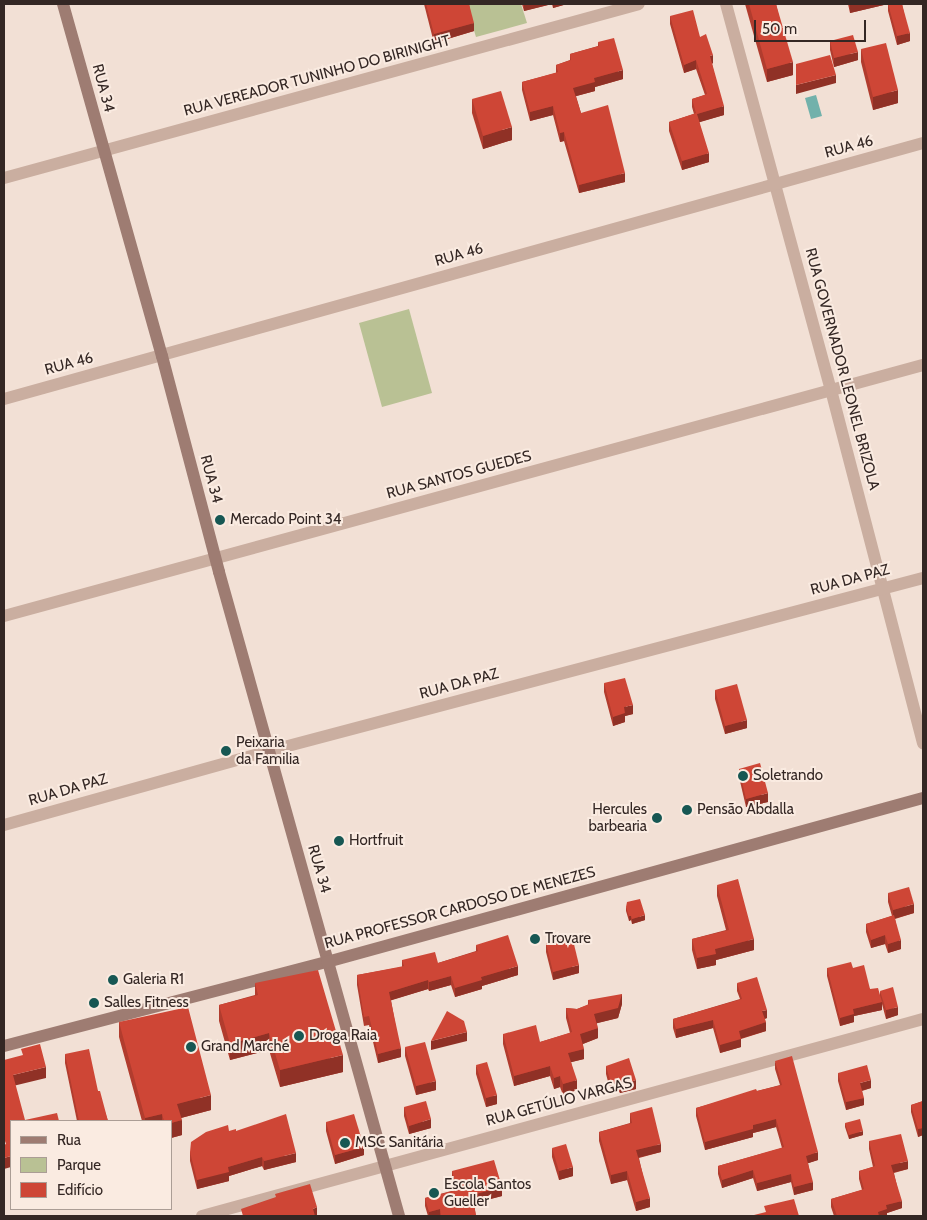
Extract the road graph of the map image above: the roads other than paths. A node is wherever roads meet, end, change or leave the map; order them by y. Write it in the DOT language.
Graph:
graph roads {
  1 [pos="63,4"];
  2 [pos="639,4"];
  3 [pos="726,4"];
  4 [pos="923,143"];
  5 [pos="103,152"];
  6 [pos="4,178"];
  7 [pos="776,184"];
  8 [pos="162,356"];
  9 [pos="923,365"];
  10 [pos="831,390"];
  11 [pos="4,399"];
  12 [pos="215,558"];
  13 [pos="923,578"];
  14 [pos="882,589"];
  15 [pos="4,616"];
  16 [pos="923,743"];
  17 [pos="269,750"];
  18 [pos="923,798"];
  19 [pos="4,826"];
  20 [pos="327,962"];
  21 [pos="923,1019"];
  22 [pos="4,1046"];
  23 [pos="386,1166"];
  24 [pos="202,1216"];
  25 [pos="399,1216"];
  1 -- 5 [label="street, RUA 34"];
  2 -- 5 [label="street, RUA VEREADOR TUNINHO DO BIRINIGHT"];
  3 -- 7 [label="street, RUA GOVERNADOR LEONEL BRIZOLA"];
  4 -- 7 [label="street, RUA 46"];
  5 -- 6 [label="street, RUA VEREADOR TUNINHO DO BIRINIGHT"];
  5 -- 8 [label="street, RUA 34"];
  7 -- 8 [label="street, RUA 46"];
  7 -- 10 [label="street, RUA GOVERNADOR LEONEL BRIZOLA"];
  8 -- 11 [label="street, RUA 46"];
  8 -- 12 [label="street, RUA 34"];
  9 -- 10 [label="street, RUA SANTOS GUEDES"];
  10 -- 12 [label="street, RUA SANTOS GUEDES"];
  10 -- 14 [label="street, RUA GOVERNADOR LEONEL BRIZOLA"];
  12 -- 15 [label="street, RUA SANTOS GUEDES"];
  12 -- 17 [label="street, RUA 34"];
  13 -- 14 [label="street, RUA DA PAZ"];
  14 -- 16 [label="street, RUA GOVERNADOR LEONEL BRIZOLA"];
  14 -- 17 [label="street, RUA DA PAZ"];
  17 -- 19 [label="street, RUA DA PAZ"];
  17 -- 20 [label="street, RUA 34"];
  18 -- 20 [label="street, RUA PROFESSOR CARDOSO DE MENEZES"];
  20 -- 22 [label="street, RUA PROFESSOR CARDOSO DE MENEZES"];
  20 -- 23 [label="street, RUA 34"];
  21 -- 23 [label="street, RUA GETÚLIO VARGAS"];
  23 -- 24 [label="street, RUA GETÚLIO VARGAS"];
  23 -- 25 [label="street, RUA 34"];
}
